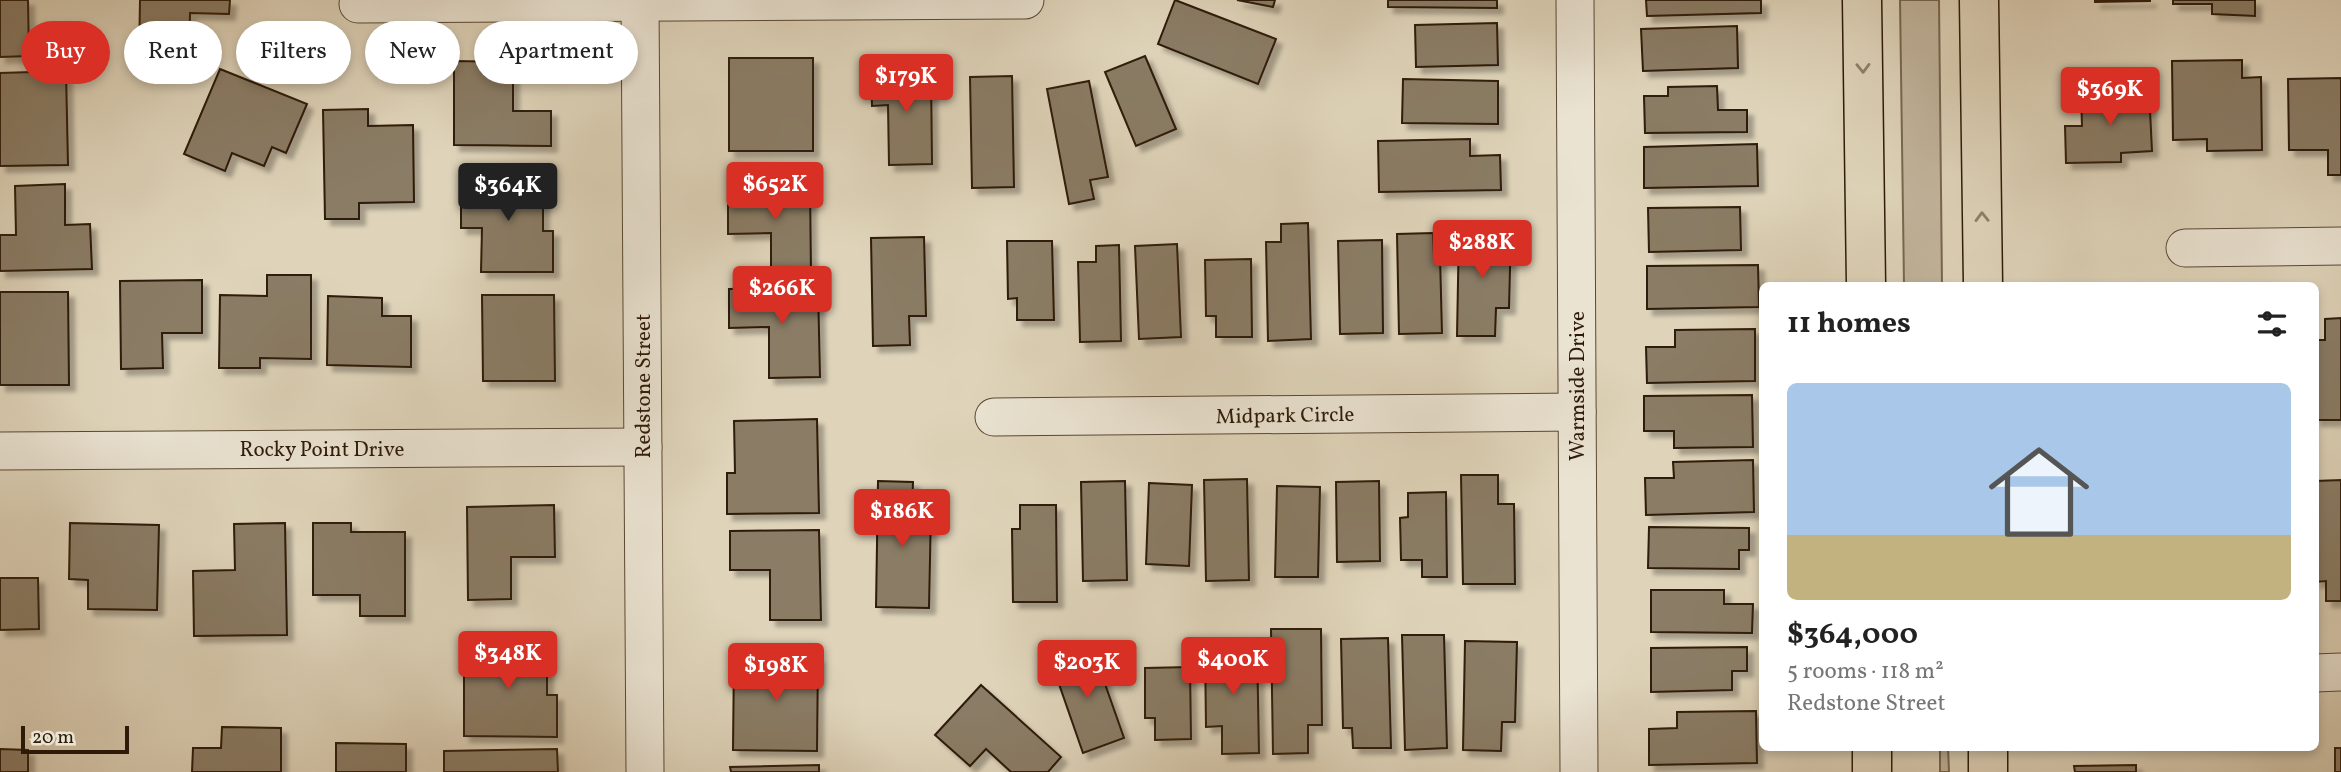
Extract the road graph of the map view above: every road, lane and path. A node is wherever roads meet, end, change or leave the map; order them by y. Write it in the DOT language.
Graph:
graph roads {
  1 [pos="1025,0"];
  2 [pos="1575,0"];
  3 [pos="1862,0"];
  4 [pos="1979,0"];
  5 [pos="640,2"];
  6 [pos="358,4"];
  7 [pos="2341,246"];
  8 [pos="2185,248"];
  9 [pos="1866,282"];
  10 [pos="1983,282"];
  11 [pos="1577,412"];
  12 [pos="994,417"];
  13 [pos="643,447"];
  14 [pos="0,451"];
  15 [pos="2341,672"];
  16 [pos="2319,673"];
  17 [pos="1872,751"];
  18 [pos="1988,751"];
  19 [pos="645,772"];
  20 [pos="1579,772"];
  21 [pos="1872,772"];
  22 [pos="1988,772"];
  1 -- 5 [label="street"];
  2 -- 11 [label="street, Warmside Drive"];
  3 -- 9 [label="main road, one-way"];
  10 -- 4 [label="main road, one-way"];
  5 -- 6 [label="street"];
  5 -- 13 [label="street, Redstone Street"];
  7 -- 8 [label="street"];
  11 -- 12 [label="street, Midpark Circle"];
  11 -- 20 [label="street, Warmside Drive"];
  13 -- 14 [label="street, Rocky Point Drive"];
  13 -- 19 [label="street, Redstone Street"];
  15 -- 16 [label="street"];
  17 -- 21 [label="main road"];
  18 -- 22 [label="main road"];
}
